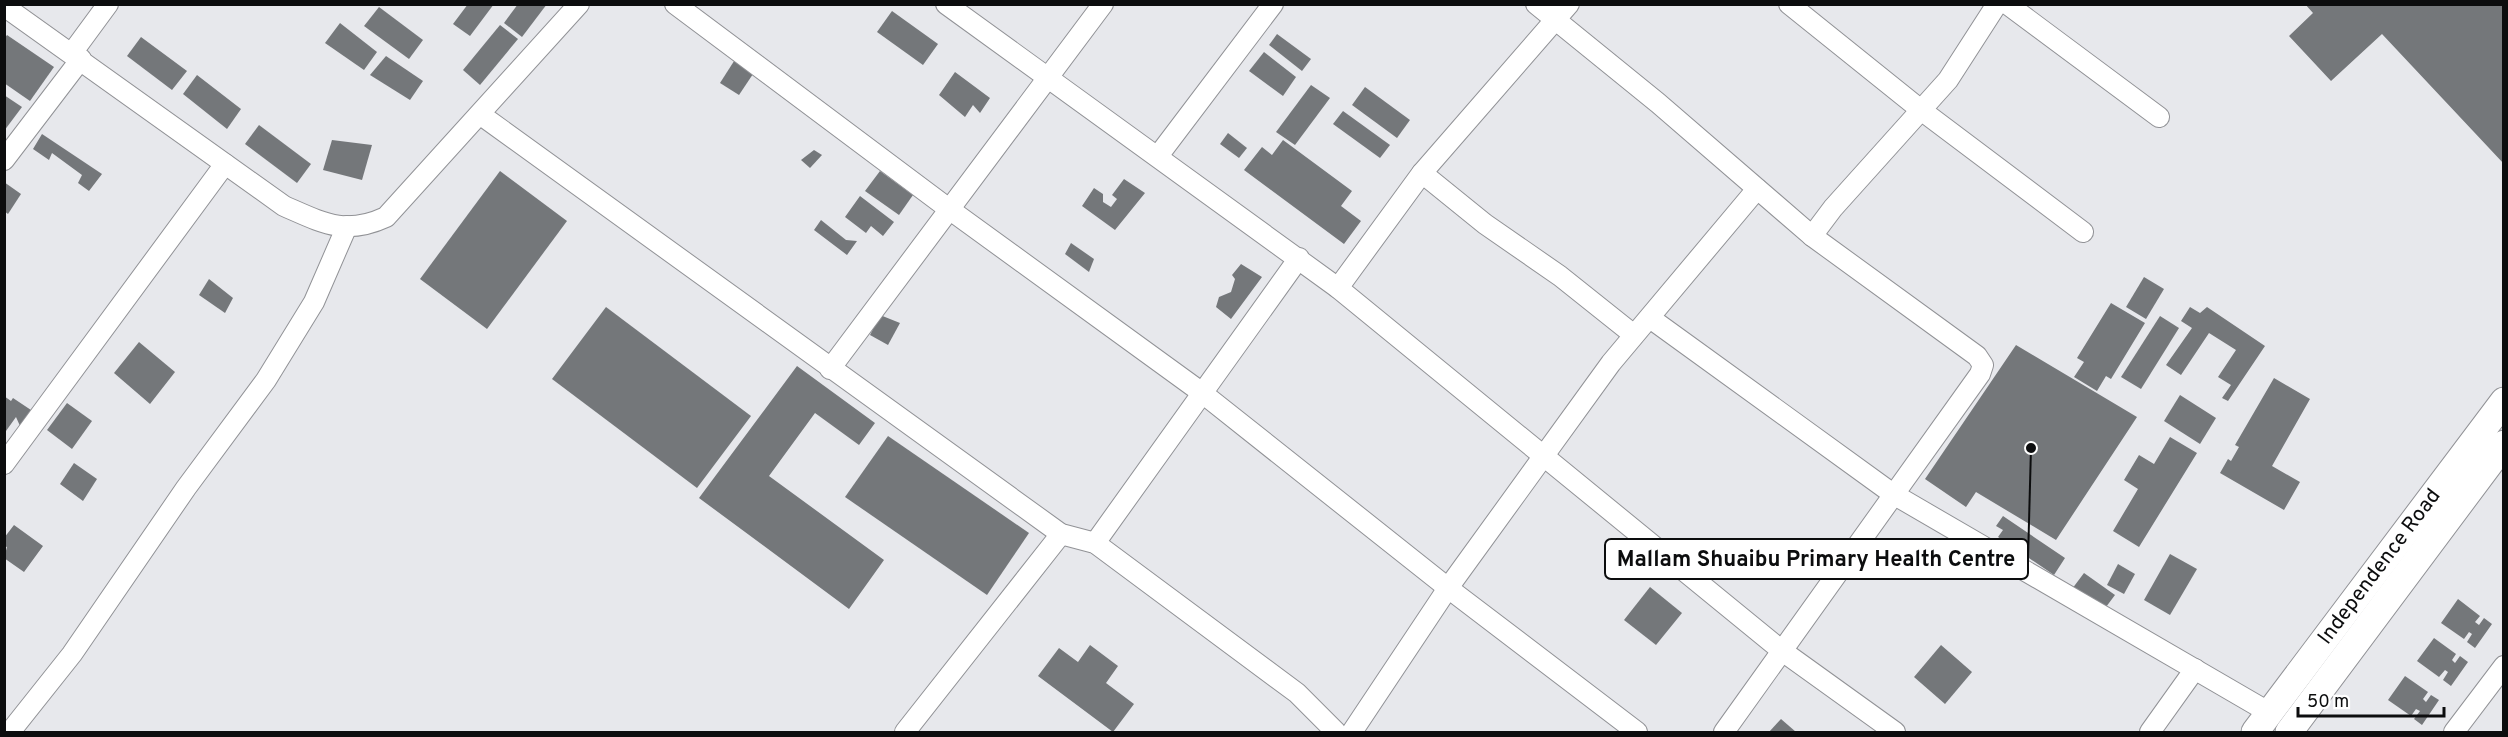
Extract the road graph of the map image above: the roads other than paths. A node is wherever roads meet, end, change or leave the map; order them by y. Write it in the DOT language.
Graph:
graph roads {
  1 [pos="108,4"];
  2 [pos="579,4"];
  3 [pos="675,4"];
  4 [pos="946,4"];
  5 [pos="1103,4"];
  6 [pos="1273,4"];
  7 [pos="1536,4"];
  8 [pos="1789,4"];
  9 [pos="1997,4"];
  10 [pos="2007,4"];
  11 [pos="4,6"];
  12 [pos="1562,12"];
  13 [pos="77,56"];
  14 [pos="1048,79"];
  15 [pos="1921,110"];
  16 [pos="481,115"];
  17 [pos="2159,117"];
  18 [pos="1158,156"];
  19 [pos="4,160"];
  20 [pos="225,164"];
  21 [pos="1422,173"];
  22 [pos="1757,189"];
  23 [pos="949,209"];
  24 [pos="347,226"];
  25 [pos="2083,232"];
  26 [pos="1812,236"];
  27 [pos="1299,258"];
  28 [pos="1338,288"];
  29 [pos="1650,318"];
  30 [pos="1634,335"];
  31 [pos="830,369"];
  32 [pos="1201,392"];
  33 [pos="2504,401"];
  34 [pos="2504,444"];
  35 [pos="1543,455"];
  36 [pos="4,464"];
  37 [pos="1893,494"];
  38 [pos="1060,534"];
  39 [pos="1095,543"];
  40 [pos="1448,588"];
  41 [pos="1781,650"];
  42 [pos="2504,666"];
  43 [pos="2195,669"];
  44 [pos="2263,722"];
  45 [pos="9,732"];
  46 [pos="905,732"];
  47 [pos="1336,732"];
  48 [pos="1352,732"];
  49 [pos="1637,732"];
  50 [pos="1724,732"];
  51 [pos="1895,732"];
  52 [pos="2150,732"];
  53 [pos="2289,732"];
  54 [pos="2454,732"];
  1 -- 13 [label="street"];
  2 -- 16 [label="street"];
  3 -- 23 [label="street"];
  4 -- 14 [label="street"];
  5 -- 14 [label="street"];
  6 -- 18 [label="street"];
  7 -- 12 [label="street"];
  8 -- 15 [label="street"];
  9 -- 15 [label="street"];
  10 -- 17 [label="street"];
  11 -- 13 [label="street"];
  12 -- 21 [label="street"];
  12 -- 22 [label="street"];
  13 -- 19 [label="street"];
  13 -- 20 [label="street"];
  14 -- 18 [label="street"];
  14 -- 23 [label="street"];
  15 -- 25 [label="street"];
  15 -- 26 [label="street"];
  16 -- 24 [label="street"];
  16 -- 31 [label="street"];
  18 -- 27 [label="street"];
  20 -- 24 [label="street"];
  20 -- 36 [label="street"];
  21 -- 28 [label="street"];
  21 -- 30 [label="street"];
  22 -- 26 [label="street"];
  22 -- 29 [label="street"];
  23 -- 31 [label="street"];
  23 -- 32 [label="street"];
  24 -- 45 [label="street"];
  26 -- 37 [label="street"];
  27 -- 28 [label="street"];
  27 -- 32 [label="street"];
  28 -- 35 [label="street"];
  29 -- 30 [label="street"];
  29 -- 37 [label="street"];
  30 -- 35 [label="street"];
  31 -- 38 [label="street"];
  32 -- 39 [label="street"];
  32 -- 40 [label="street"];
  33 -- 44 [label="main road, Independence Road"];
  34 -- 53 [label="main road, Independence Road"];
  35 -- 40 [label="street"];
  35 -- 41 [label="street"];
  37 -- 41 [label="street"];
  37 -- 43 [label="street"];
  38 -- 39 [label="street"];
  38 -- 46 [label="street"];
  39 -- 47 [label="street"];
  40 -- 48 [label="street"];
  40 -- 49 [label="street"];
  41 -- 50 [label="street"];
  41 -- 51 [label="street"];
  42 -- 54 [label="street"];
  43 -- 44 [label="street"];
  43 -- 52 [label="street"];
}
